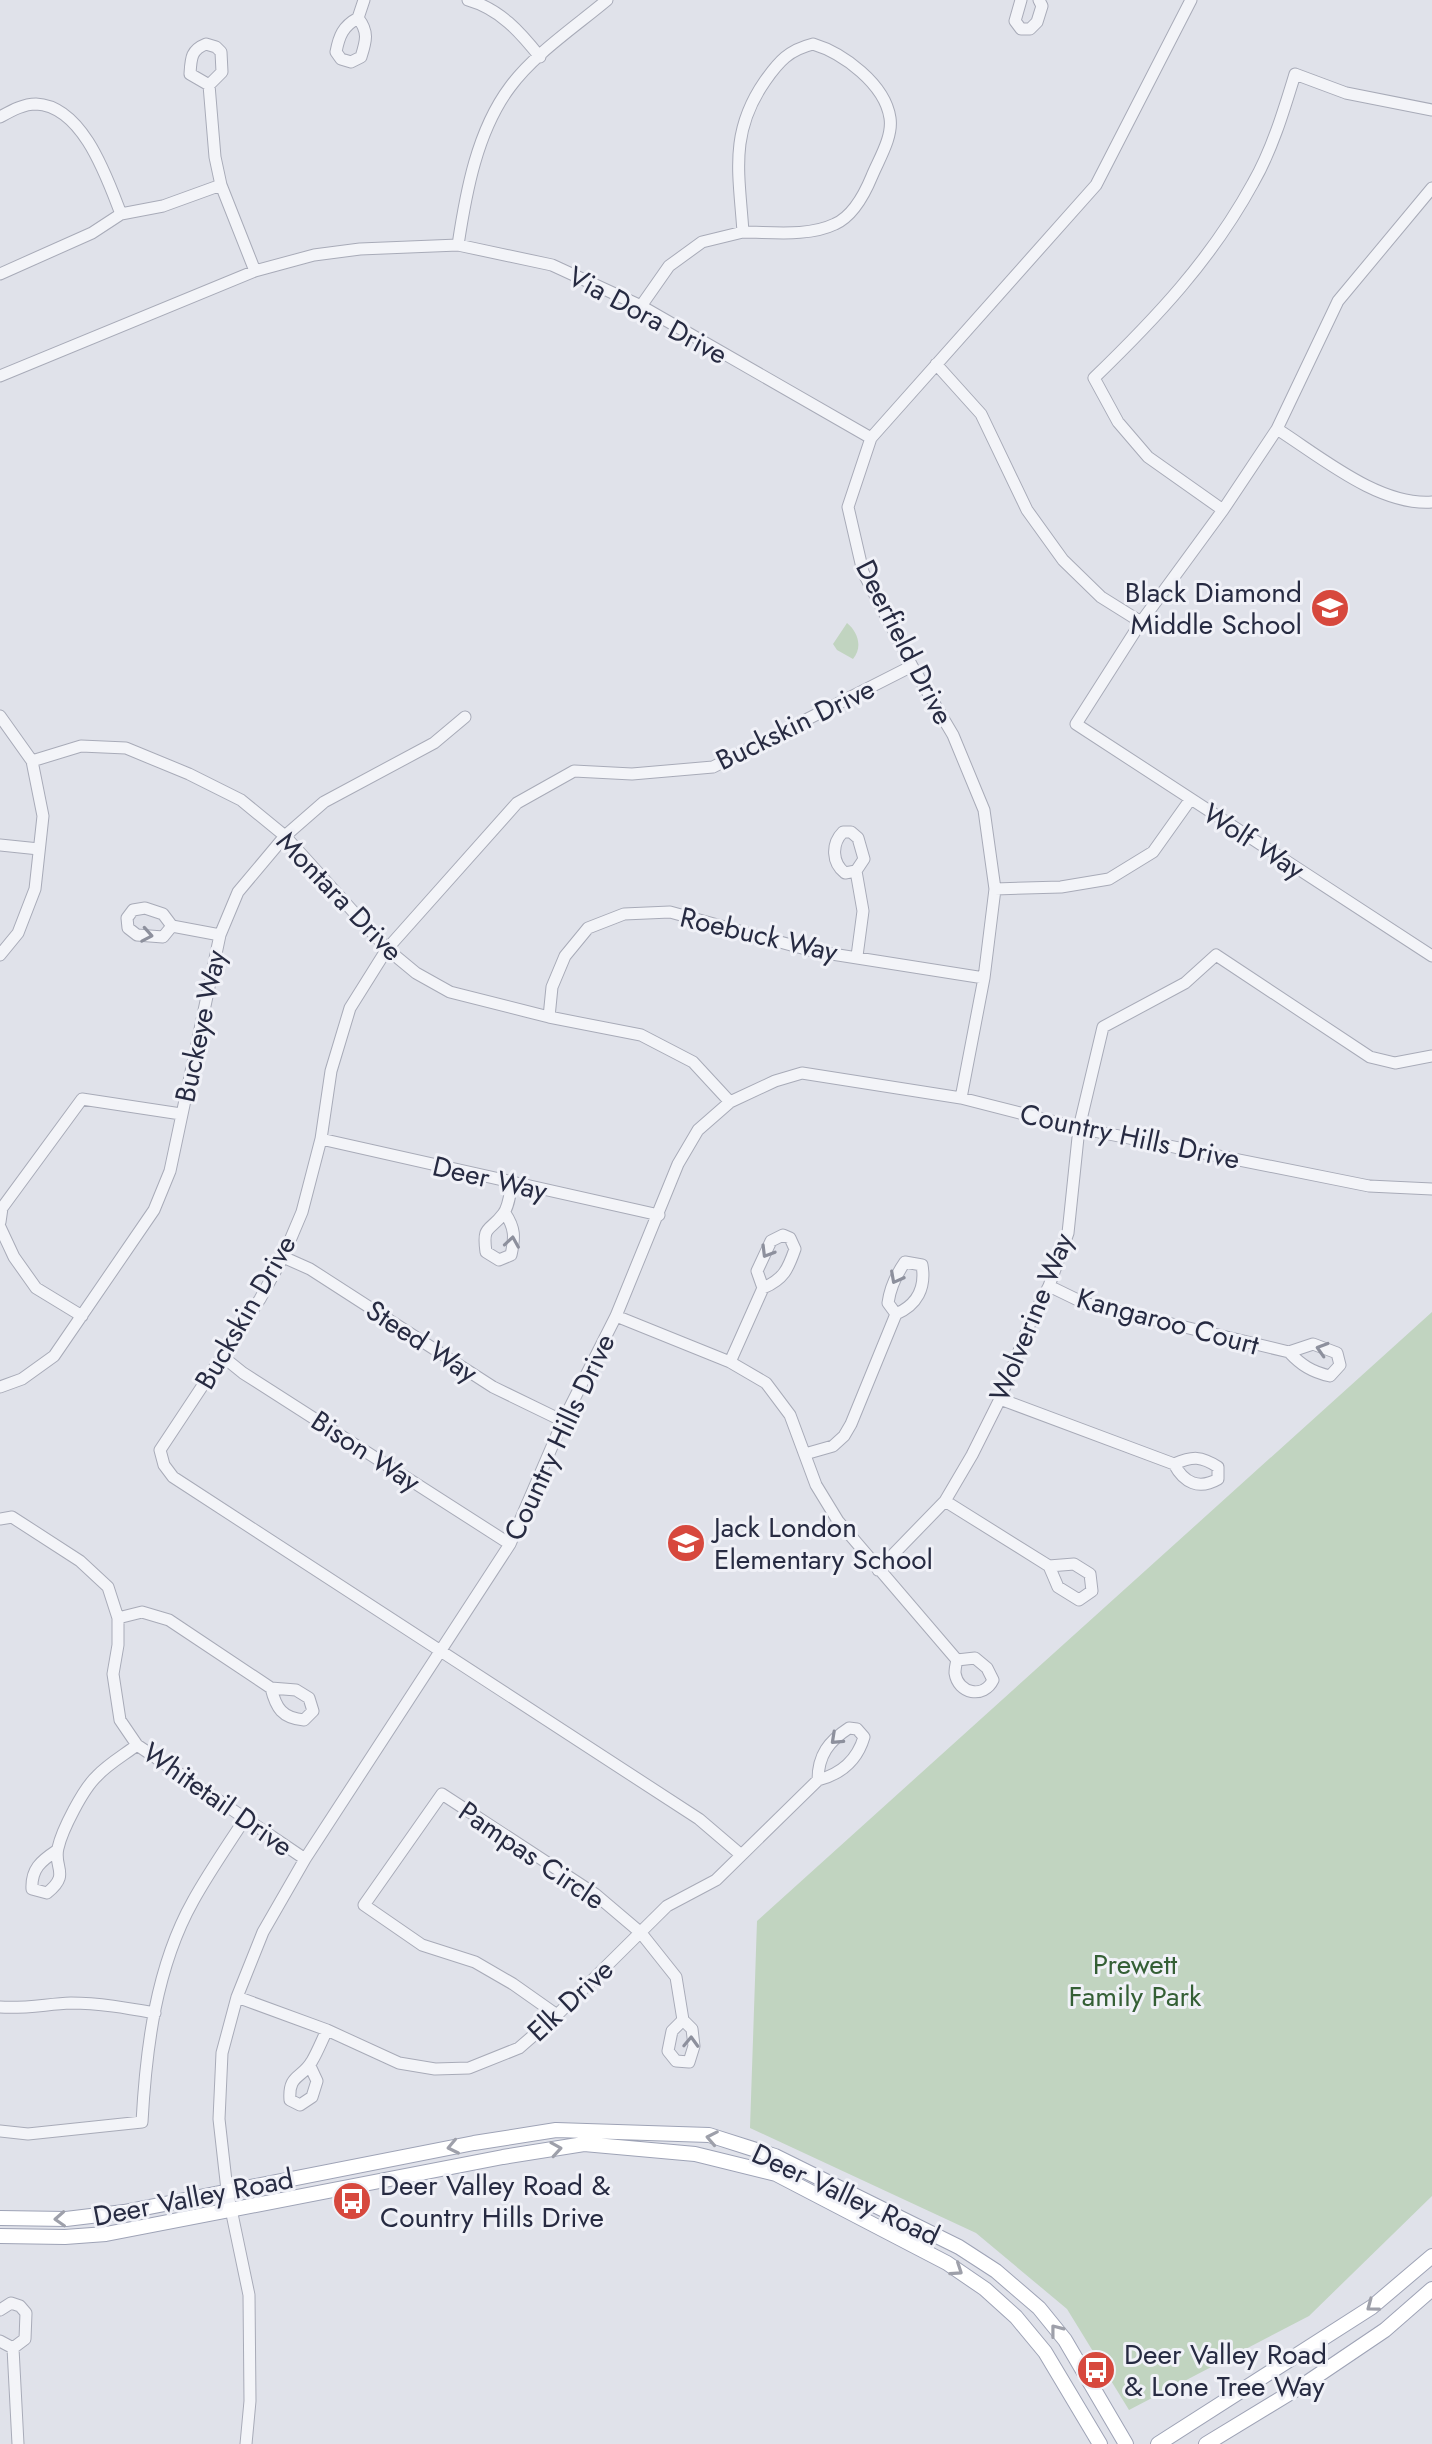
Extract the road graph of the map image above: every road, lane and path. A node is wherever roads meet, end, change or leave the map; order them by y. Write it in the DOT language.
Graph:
graph roads {
  1 [pos="364,0"];
  2 [pos="468,0"];
  3 [pos="607,0"];
  4 [pos="1021,0"];
  5 [pos="1039,0"];
  6 [pos="1191,0"];
  7 [pos="358,18"];
  8 [pos="540,57"];
  9 [pos="209,85"];
  10 [pos="1432,110"];
  11 [pos="0,117"];
  12 [pos="221,185"];
  13 [pos="1432,188"];
  14 [pos="121,214"];
  15 [pos="743,232"];
  16 [pos="458,245"];
  17 [pos="255,271"];
  18 [pos="0,274"];
  19 [pos="641,306"];
  20 [pos="936,364"];
  21 [pos="0,376"];
  22 [pos="1277,429"];
  23 [pos="871,438"];
  24 [pos="1432,502"];
  25 [pos="1223,510"];
  26 [pos="1141,622"];
  27 [pos="912,666"];
  28 [pos="0,716"];
  29 [pos="465,717"];
  30 [pos="32,761"];
  31 [pos="1190,800"];
  32 [pos="285,836"];
  33 [pos="0,845"];
  34 [pos="39,849"];
  35 [pos="856,871"];
  36 [pos="995,889"];
  37 [pos="172,926"];
  38 [pos="220,935"];
  39 [pos="387,949"];
  40 [pos="0,955"];
  41 [pos="857,956"];
  42 [pos="1432,956"];
  43 [pos="984,978"];
  44 [pos="549,1017"];
  45 [pos="1432,1056"];
  46 [pos="961,1098"];
  47 [pos="730,1102"];
  48 [pos="181,1114"];
  49 [pos="1079,1128"];
  50 [pos="321,1139"];
  51 [pos="512,1183"];
  52 [pos="1432,1189"];
  53 [pos="505,1213"];
  54 [pos="659,1215"];
  55 [pos="0,1225"];
  56 [pos="283,1257"];
  57 [pos="1049,1286"];
  58 [pos="763,1288"];
  59 [pos="896,1314"];
  60 [pos="82,1316"];
  61 [pos="616,1316"];
  62 [pos="1289,1352"];
  63 [pos="222,1356"];
  64 [pos="730,1362"];
  65 [pos="0,1387"];
  66 [pos="1000,1399"];
  67 [pos="563,1421"];
  68 [pos="805,1454"];
  69 [pos="1174,1464"];
  70 [pos="945,1501"];
  71 [pos="0,1519"];
  72 [pos="510,1544"];
  73 [pos="1049,1566"];
  74 [pos="878,1570"];
  75 [pos="118,1618"];
  76 [pos="443,1651"];
  77 [pos="957,1660"];
  78 [pos="271,1688"];
  79 [pos="137,1745"];
  80 [pos="818,1780"];
  81 [pos="246,1817"];
  82 [pos="56,1851"];
  83 [pos="740,1854"];
  84 [pos="305,1859"];
  85 [pos="641,1933"];
  86 [pos="237,1997"];
  87 [pos="0,2007"];
  88 [pos="155,2013"];
  89 [pos="557,2015"];
  90 [pos="683,2020"];
  91 [pos="327,2030"];
  92 [pos="310,2066"];
  93 [pos="0,2131"];
  94 [pos="227,2190"];
  95 [pos="232,2211"];
  96 [pos="0,2218"];
  97 [pos="0,2236"];
  98 [pos="1432,2256"];
  99 [pos="1432,2289"];
  100 [pos="0,2310"];
  101 [pos="0,2341"];
  102 [pos="13,2348"];
  103 [pos="18,2444"];
  104 [pos="246,2444"];
  105 [pos="1100,2444"];
  106 [pos="1126,2444"];
  107 [pos="1158,2444"];
  108 [pos="1206,2444"];
  1 -- 7 [label="street"];
  2 -- 8 [label="street"];
  3 -- 8 [label="street"];
  4 -- 5 [label="street"];
  6 -- 20 [label="street, Deerfield Drive"];
  8 -- 16 [label="street"];
  9 -- 12 [label="street"];
  10 -- 25 [label="street"];
  11 -- 14 [label="street"];
  12 -- 14 [label="street"];
  12 -- 17 [label="street"];
  13 -- 22 [label="street"];
  14 -- 18 [label="street"];
  15 -- 15 [label="street"];
  15 -- 19 [label="street"];
  16 -- 17 [label="street, Via Dora Drive"];
  16 -- 19 [label="street, Via Dora Drive"];
  17 -- 21 [label="street, Via Dora Drive"];
  19 -- 23 [label="street, Via Dora Drive"];
  20 -- 23 [label="street, Deerfield Drive"];
  20 -- 26 [label="street"];
  22 -- 24 [label="street"];
  22 -- 25 [label="street"];
  23 -- 27 [label="street, Deerfield Drive"];
  25 -- 26 [label="street"];
  26 -- 31 [label="street, Wolf Way"];
  27 -- 36 [label="street, Deerfield Drive"];
  27 -- 39 [label="street, Buckskin Drive"];
  28 -- 30 [label="street"];
  29 -- 32 [label="street, Buckeye Way"];
  30 -- 32 [label="street, Montara Drive"];
  30 -- 34 [label="street"];
  31 -- 36 [label="street"];
  31 -- 42 [label="street, Wolf Way"];
  32 -- 38 [label="street, Buckeye Way"];
  32 -- 39 [label="street, Montara Drive"];
  33 -- 34 [label="street"];
  34 -- 40 [label="street"];
  35 -- 41 [label="street"];
  36 -- 43 [label="street, Deerfield Drive"];
  37 -- 38 [label="street"];
  38 -- 48 [label="street, Buckeye Way"];
  39 -- 44 [label="street, Montara Drive"];
  39 -- 50 [label="street, Buckskin Drive"];
  41 -- 43 [label="street, Roebuck Way"];
  41 -- 44 [label="street, Roebuck Way"];
  43 -- 46 [label="street, Deerfield Drive"];
  44 -- 47 [label="street, Montara Drive"];
  45 -- 49 [label="street, Wolverine Way"];
  46 -- 47 [label="street, Country Hills Drive"];
  46 -- 49 [label="street, Country Hills Drive"];
  47 -- 54 [label="street, Country Hills Drive"];
  48 -- 55 [label="street"];
  48 -- 60 [label="street, Buckeye Way"];
  49 -- 52 [label="street, Country Hills Drive"];
  49 -- 57 [label="street, Wolverine Way"];
  50 -- 51 [label="street, Deer Way"];
  50 -- 56 [label="street, Buckskin Drive"];
  51 -- 53 [label="street"];
  51 -- 54 [label="street, Deer Way"];
  54 -- 61 [label="street, Country Hills Drive"];
  55 -- 60 [label="street"];
  56 -- 63 [label="street, Buckskin Drive"];
  56 -- 67 [label="street, Steed Way"];
  57 -- 62 [label="street, Kangaroo Court"];
  57 -- 66 [label="street, Wolverine Way"];
  58 -- 64 [label="street"];
  59 -- 68 [label="street"];
  60 -- 65 [label="street, Buckeye Way"];
  61 -- 64 [label="street"];
  61 -- 67 [label="street, Country Hills Drive"];
  63 -- 72 [label="street, Bison Way"];
  63 -- 76 [label="street, Buckskin Drive"];
  64 -- 68 [label="street"];
  66 -- 69 [label="street"];
  66 -- 70 [label="street, Wolverine Way"];
  67 -- 72 [label="street, Country Hills Drive"];
  68 -- 74 [label="street"];
  70 -- 73 [label="street"];
  70 -- 74 [label="street, Wolverine Way"];
  71 -- 75 [label="street, Whitetail Drive"];
  72 -- 76 [label="street, Country Hills Drive"];
  74 -- 77 [label="street"];
  75 -- 78 [label="street"];
  75 -- 79 [label="street, Whitetail Drive"];
  76 -- 83 [label="street, Buckskin Drive"];
  76 -- 84 [label="street, Country Hills Drive"];
  79 -- 81 [label="street, Whitetail Drive"];
  79 -- 82 [label="street"];
  80 -- 80 [label="street, one-way"];
  80 -- 83 [label="street, Elk Drive"];
  81 -- 84 [label="street, Whitetail Drive"];
  81 -- 88 [label="street"];
  83 -- 85 [label="street, Elk Drive"];
  84 -- 86 [label="street, Country Hills Drive"];
  85 -- 89 [label="street, Elk Drive"];
  85 -- 89 [label="street, Pampas Circle"];
  85 -- 90 [label="street"];
  86 -- 91 [label="street, Elk Drive"];
  86 -- 94 [label="street, Country Hills Drive"];
  87 -- 88 [label="street"];
  88 -- 93 [label="street"];
  89 -- 91 [label="street, Elk Drive"];
  91 -- 92 [label="street"];
  94 -- 95 [label="street, Country Hills Drive"];
  94 -- 96 [label="main road, Deer Valley Road, one-way"];
  106 -- 94 [label="main road, Deer Valley Road, one-way"];
  95 -- 97 [label="main road, Deer Valley Road"];
  95 -- 104 [label="street, Country Hills Drive"];
  95 -- 105 [label="main road, Deer Valley Road, one-way"];
  98 -- 107 [label="main road, one-way"];
  99 -- 108 [label="main road"];
  100 -- 102 [label="street"];
  101 -- 102 [label="street"];
  102 -- 103 [label="street"];
}
